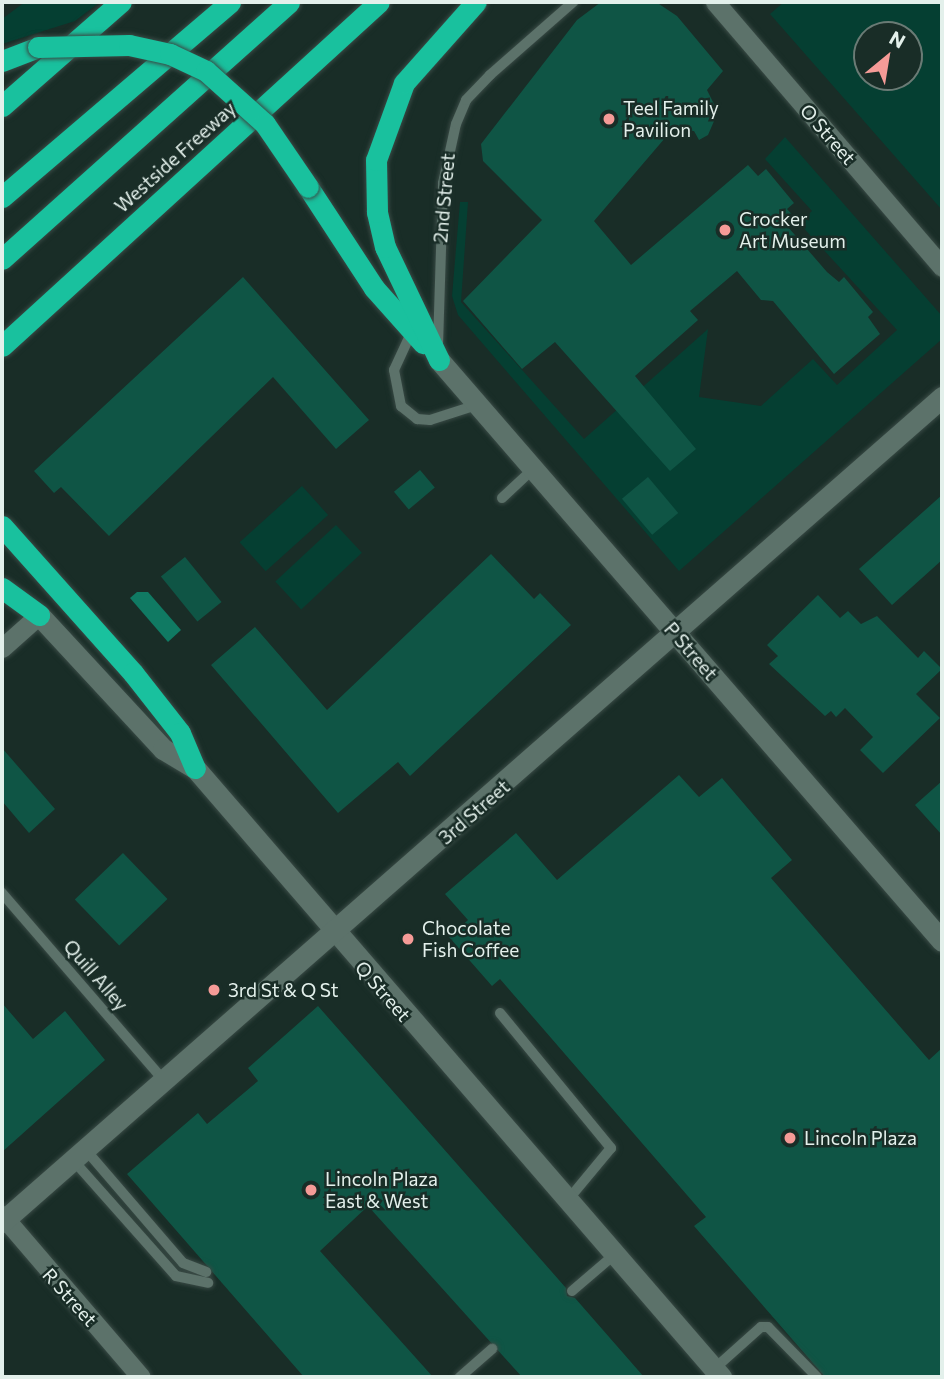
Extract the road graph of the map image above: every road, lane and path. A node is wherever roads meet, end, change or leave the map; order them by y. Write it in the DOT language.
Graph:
graph roads {
  1 [pos="121,2"];
  2 [pos="230,2"];
  3 [pos="289,2"];
  4 [pos="379,2"];
  5 [pos="477,2"];
  6 [pos="573,2"];
  7 [pos="726,5"];
  8 [pos="2,61"];
  9 [pos="2,106"];
  10 [pos="2,197"];
  11 [pos="2,259"];
  12 [pos="942,267"];
  13 [pos="412,331"];
  14 [pos="2,346"];
  15 [pos="439,360"];
  16 [pos="942,397"];
  17 [pos="477,405"];
  18 [pos="533,469"];
  19 [pos="502,498"];
  20 [pos="2,526"];
  21 [pos="2,588"];
  22 [pos="39,615"];
  23 [pos="676,634"];
  24 [pos="2,648"];
  25 [pos="195,768"];
  26 [pos="2,893"];
  27 [pos="335,933"];
  28 [pos="942,941"];
  29 [pos="500,1013"];
  30 [pos="164,1081"];
  31 [pos="79,1155"];
  32 [pos="567,1201"];
  33 [pos="3,1219"];
  34 [pos="614,1255"];
  35 [pos="206,1272"];
  36 [pos="208,1283"];
  37 [pos="572,1291"];
  38 [pos="492,1349"];
  39 [pos="717,1373"];
  40 [pos="141,1377"];
  41 [pos="460,1377"];
  42 [pos="817,1377"];
  1 -- 9 [label="highway"];
  2 -- 10 [label="highway"];
  3 -- 11 [label="highway, Westside Freeway"];
  4 -- 14 [label="highway, Westside Freeway"];
  5 -- 15 [label="highway"];
  6 -- 15 [label="lane, 2nd Street"];
  7 -- 12 [label="street, O Street"];
  8 -- 13 [label="highway, bridge"];
  13 -- 15 [label="highway"];
  13 -- 17 [label="lane"];
  15 -- 17 [label="main road, P Street"];
  16 -- 23 [label="main road, 3rd Street"];
  17 -- 18 [label="main road, P Street"];
  18 -- 19 [label="lane"];
  18 -- 23 [label="main road, P Street"];
  20 -- 25 [label="highway"];
  21 -- 22 [label="highway"];
  22 -- 24 [label="street"];
  22 -- 25 [label="main road, Q Street"];
  23 -- 27 [label="main road, 3rd Street"];
  23 -- 28 [label="main road, P Street"];
  25 -- 27 [label="main road, Q Street"];
  26 -- 30 [label="lane, Quill Alley"];
  27 -- 30 [label="main road, 3rd Street"];
  27 -- 32 [label="main road, Q Street"];
  29 -- 32 [label="lane"];
  30 -- 31 [label="main road, 3rd Street"];
  31 -- 33 [label="main road, 3rd Street"];
  31 -- 35 [label="lane"];
  31 -- 36 [label="lane"];
  32 -- 34 [label="main road, Q Street"];
  33 -- 40 [label="street, R Street"];
  34 -- 37 [label="lane"];
  34 -- 39 [label="main road, Q Street"];
  38 -- 41 [label="lane"];
  39 -- 42 [label="lane"];
}
